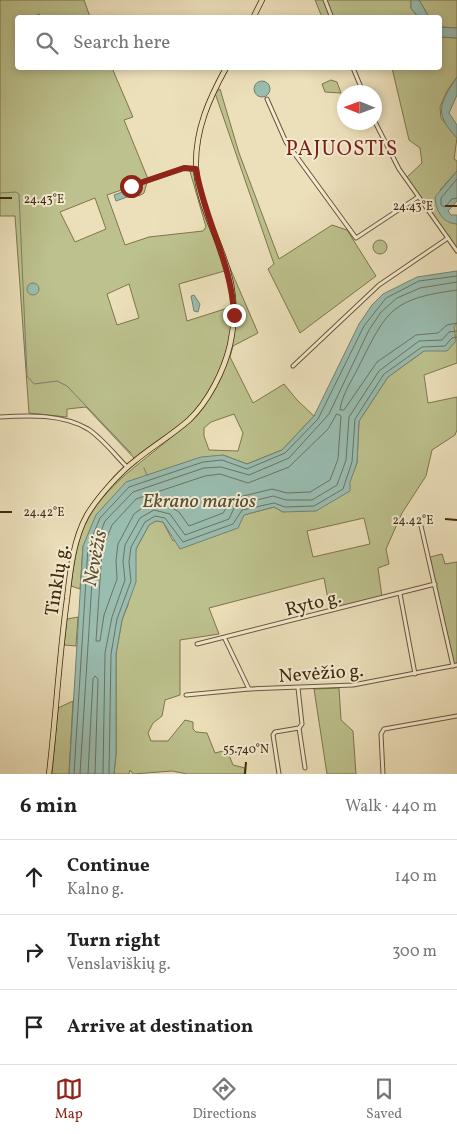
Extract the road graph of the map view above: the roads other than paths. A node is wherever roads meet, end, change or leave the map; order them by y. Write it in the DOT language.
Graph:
graph roads {
  1 [pos="262,0"];
  2 [pos="325,0"];
  3 [pos="254,15"];
  4 [pos="331,15"];
  5 [pos="225,70"];
  6 [pos="354,70"];
  7 [pos="360,85"];
  8 [pos="266,99"];
  9 [pos="379,130"];
  10 [pos="196,169"];
  11 [pos="131,186"];
  12 [pos="418,197"];
  13 [pos="448,238"];
  14 [pos="457,251"];
  15 [pos="294,366"];
  16 [pos="0,417"];
  17 [pos="127,467"];
  18 [pos="421,526"];
  19 [pos="434,584"];
  20 [pos="400,594"];
  21 [pos="225,639"];
  22 [pos="197,644"];
  23 [pos="455,666"];
  24 [pos="416,674"];
  25 [pos="298,688"];
  26 [pos="249,690"];
  27 [pos="186,695"];
  28 [pos="457,716"];
  29 [pos="299,728"];
  30 [pos="305,768"];
  31 [pos="49,774"];
  32 [pos="279,774"];
  33 [pos="383,774"];
  1 -- 3 [label="main road"];
  2 -- 4 [label="street"];
  5 -- 10 [label="main road, Tinklų g."];
  6 -- 7 [label="street"];
  8 -- 12 [label="street"];
  9 -- 12 [label="street"];
  10 -- 11 [label="street"];
  10 -- 17 [label="main road, Tinklų g."];
  12 -- 13 [label="street"];
  13 -- 14 [label="street"];
  13 -- 15 [label="street"];
  16 -- 17 [label="street"];
  17 -- 31 [label="main road, Tinklų g."];
  18 -- 19 [label="street"];
  19 -- 20 [label="street, Ryto g."];
  19 -- 23 [label="street"];
  20 -- 21 [label="street, Ryto g."];
  20 -- 24 [label="street"];
  21 -- 22 [label="street, Ryto g."];
  21 -- 26 [label="street"];
  23 -- 24 [label="street, Nevėžio g."];
  24 -- 25 [label="street, Nevėžio g."];
  25 -- 26 [label="street, Nevėžio g."];
  25 -- 29 [label="street"];
  26 -- 27 [label="street, Nevėžio g."];
  28 -- 33 [label="street"];
  29 -- 30 [label="street"];
  29 -- 32 [label="street"];
}
